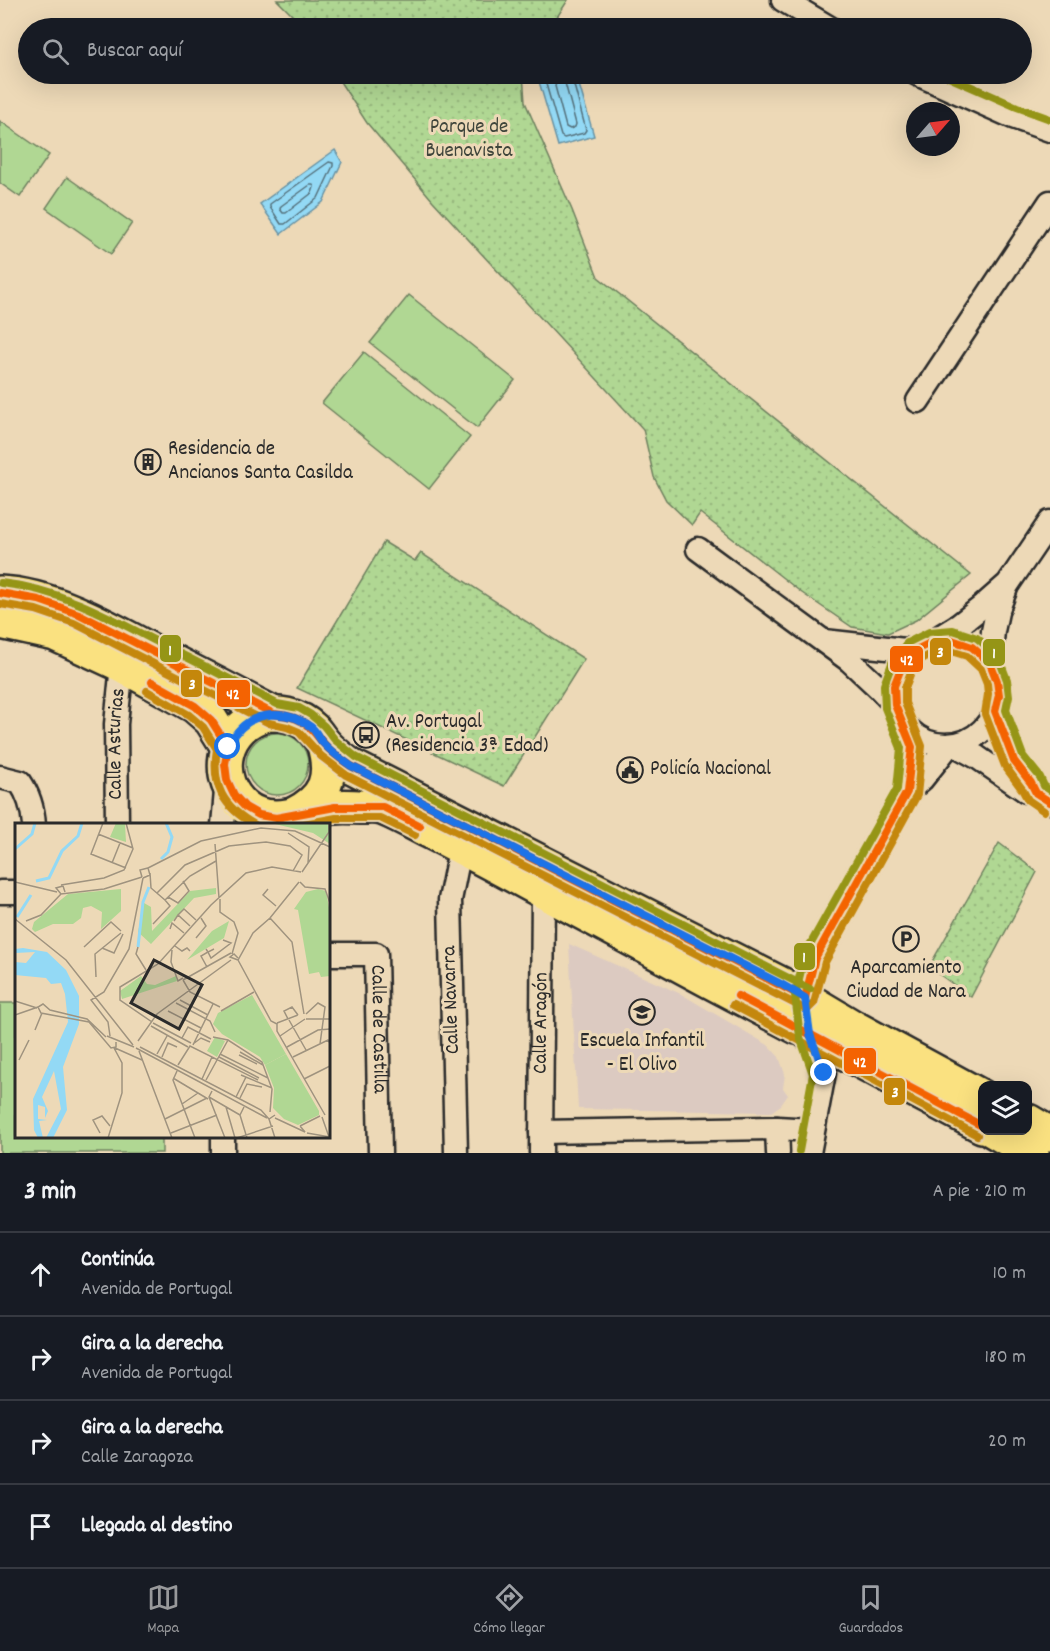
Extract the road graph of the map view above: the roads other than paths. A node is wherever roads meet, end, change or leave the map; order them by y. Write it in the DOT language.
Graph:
graph roads {
  1 [pos="783,0"];
  2 [pos="813,18"];
  3 [pos="939,84"];
  4 [pos="1050,130"];
  5 [pos="1050,202"];
  6 [pos="918,401"];
  7 [pos="1050,522"];
  8 [pos="698,549"];
  9 [pos="1008,584"];
  10 [pos="0,592"];
  11 [pos="0,622"];
  12 [pos="823,641"];
  13 [pos="923,647"];
  14 [pos="990,663"];
  15 [pos="122,665"];
  16 [pos="995,711"];
  17 [pos="899,712"];
  18 [pos="274,714"];
  19 [pos="323,742"];
  20 [pos="952,745"];
  21 [pos="228,747"];
  22 [pos="0,777"];
  23 [pos="226,780"];
  24 [pos="907,792"];
  25 [pos="1043,798"];
  26 [pos="293,815"];
  27 [pos="251,820"];
  28 [pos="34,823"];
  29 [pos="117,823"];
  30 [pos="223,823"];
  31 [pos="465,849"];
  32 [pos="543,891"];
  33 [pos="330,954"];
  34 [pos="804,1020"];
  35 [pos="856,1058"];
  36 [pos="824,1073"];
  37 [pos="978,1095"];
  38 [pos="978,1123"];
  39 [pos="1032,1123"];
  40 [pos="777,1128"];
  41 [pos="812,1130"];
  42 [pos="1050,1134"];
  43 [pos="999,1135"];
  44 [pos="541,1142"];
  45 [pos="380,1153"];
  46 [pos="456,1153"];
  47 [pos="778,1153"];
  48 [pos="809,1153"];
  49 [pos="1032,1153"];
  1 -- 2 [label="street"];
  3 -- 4 [label="street"];
  5 -- 6 [label="street"];
  7 -- 9 [label="street"];
  8 -- 12 [label="street"];
  9 -- 13 [label="street"];
  9 -- 14 [label="street"];
  10 -- 18 [label="main road"];
  11 -- 15 [label="main road"];
  12 -- 13 [label="street"];
  12 -- 17 [label="street"];
  13 -- 14 [label="street"];
  13 -- 17 [label="street"];
  14 -- 16 [label="street"];
  15 -- 21 [label="main road"];
  15 -- 29 [label="street, Calle Asturias"];
  16 -- 20 [label="street"];
  16 -- 25 [label="street"];
  17 -- 20 [label="street"];
  17 -- 24 [label="street"];
  18 -- 19 [label="main road"];
  18 -- 21 [label="main road"];
  19 -- 26 [label="main road"];
  19 -- 34 [label="main road"];
  20 -- 24 [label="street"];
  20 -- 25 [label="street"];
  21 -- 23 [label="main road"];
  22 -- 28 [label="street"];
  23 -- 27 [label="main road"];
  23 -- 30 [label="street"];
  24 -- 34 [label="street"];
  26 -- 27 [label="main road"];
  26 -- 31 [label="main road"];
  31 -- 32 [label="main road"];
  31 -- 46 [label="street, Calle Navarra"];
  32 -- 34 [label="main road"];
  32 -- 44 [label="street, Calle Aragón"];
  33 -- 45 [label="street, Calle de Castilla"];
  34 -- 35 [label="main road"];
  34 -- 36 [label="street"];
  34 -- 37 [label="main road"];
  35 -- 36 [label="street"];
  35 -- 38 [label="main road"];
  36 -- 41 [label="street"];
  39 -- 42 [label="main road"];
  40 -- 41 [label="street"];
  40 -- 44 [label="street"];
  40 -- 47 [label="street"];
  41 -- 48 [label="street"];
  43 -- 49 [label="main road"];
}
